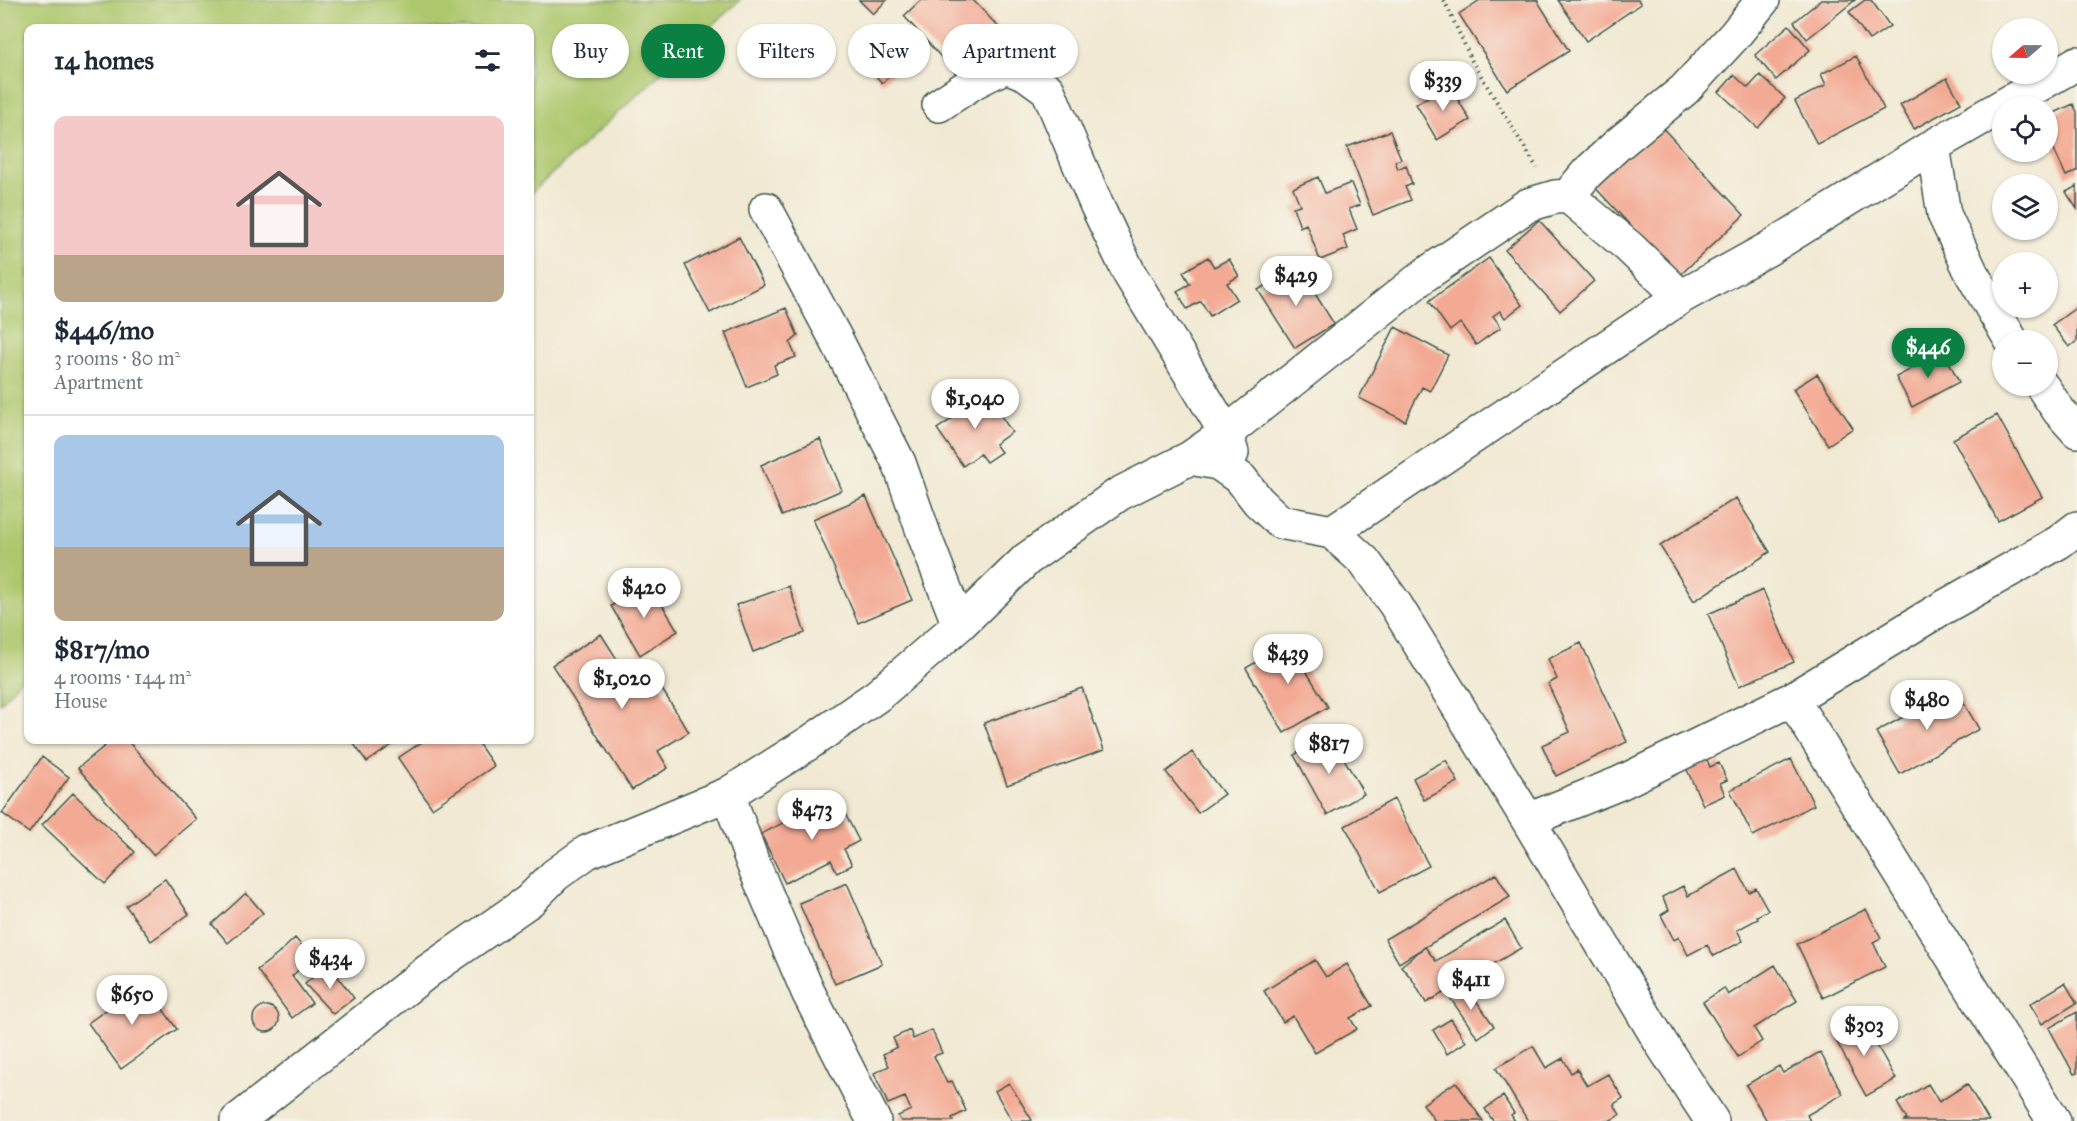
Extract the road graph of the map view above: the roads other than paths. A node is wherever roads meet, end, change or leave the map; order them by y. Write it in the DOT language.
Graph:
graph roads {
  1 [pos="1763,0"];
  2 [pos="2077,63"];
  3 [pos="939,105"];
  4 [pos="1933,146"];
  5 [pos="1562,196"];
  6 [pos="766,208"];
  7 [pos="1681,297"];
  8 [pos="2005,330"];
  9 [pos="2049,396"];
  10 [pos="2077,431"];
  11 [pos="1226,433"];
  12 [pos="1190,458"];
  13 [pos="1241,479"];
  14 [pos="2077,528"];
  15 [pos="1332,532"];
  16 [pos="959,625"];
  17 [pos="1792,699"];
  18 [pos="728,794"];
  19 [pos="1528,819"];
  20 [pos="237,1121"];
  21 [pos="874,1121"];
  22 [pos="1712,1121"];
  23 [pos="2054,1121"];
  1 -- 5 [label="street"];
  2 -- 4 [label="street"];
  3 -- 11 [label="street"];
  4 -- 7 [label="street"];
  4 -- 8 [label="street"];
  5 -- 7 [label="street"];
  5 -- 11 [label="street"];
  6 -- 16 [label="street"];
  7 -- 15 [label="street"];
  9 -- 10 [label="street"];
  11 -- 12 [label="street"];
  11 -- 13 [label="street"];
  12 -- 13 [label="street"];
  12 -- 16 [label="street"];
  13 -- 15 [label="street"];
  14 -- 17 [label="street"];
  15 -- 19 [label="street"];
  16 -- 18 [label="street"];
  17 -- 19 [label="street"];
  17 -- 23 [label="street"];
  18 -- 20 [label="street"];
  18 -- 21 [label="street"];
  19 -- 22 [label="street"];
}
